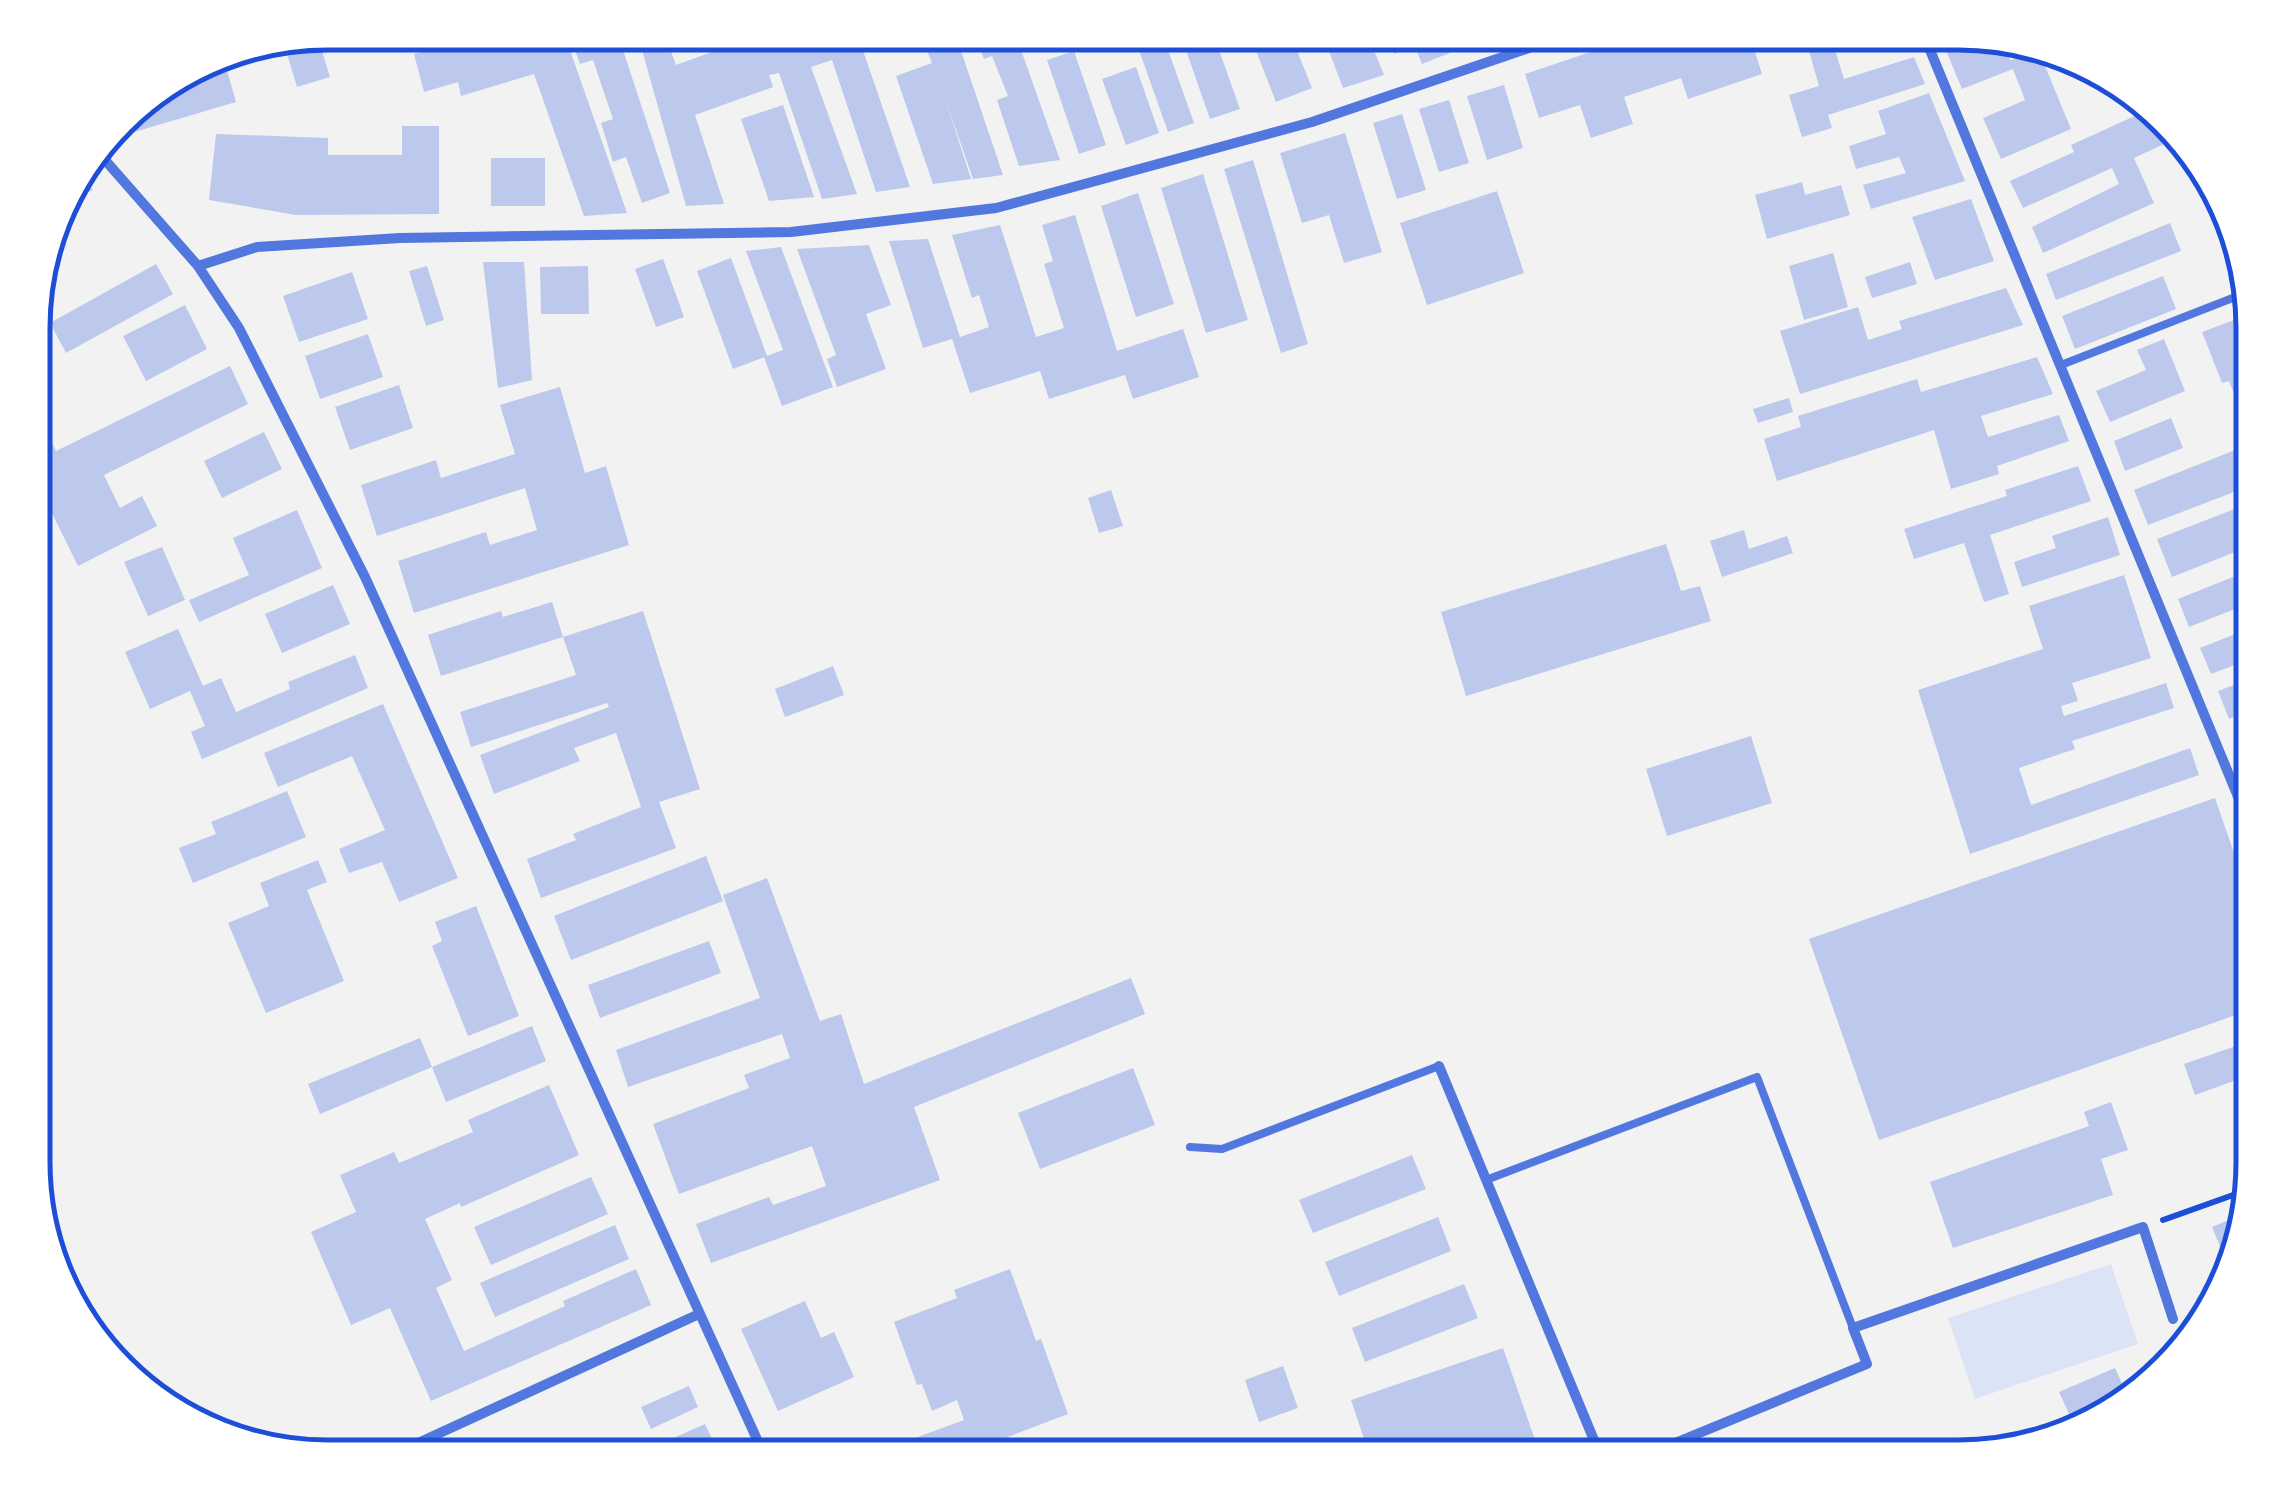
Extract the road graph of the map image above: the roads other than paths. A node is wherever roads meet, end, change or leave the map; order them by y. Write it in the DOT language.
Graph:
graph roads {
  1 [pos="1520,50"];
  2 [pos="1931,50"];
  3 [pos="106,161"];
  4 [pos="198,266"];
  5 [pos="2234,297"];
  6 [pos="2062,365"];
  7 [pos="2235,789"];
  8 [pos="1438,1066"];
  9 [pos="1190,1147"];
  10 [pos="1486,1180"];
  11 [pos="700,1314"];
  12 [pos="2173,1319"];
  13 [pos="1853,1328"];
  14 [pos="1594,1439"];
  15 [pos="1684,1439"];
  16 [pos="425,1440"];
  17 [pos="758,1440"];
  1 -- 4 [label="street"];
  2 -- 6 [label="street"];
  3 -- 4 [label="street"];
  4 -- 11 [label="street"];
  5 -- 6 [label="lane"];
  6 -- 7 [label="street"];
  8 -- 9 [label="lane"];
  8 -- 10 [label="street"];
  10 -- 13 [label="lane"];
  10 -- 14 [label="street"];
  11 -- 16 [label="street"];
  11 -- 17 [label="street"];
  12 -- 13 [label="street"];
  13 -- 15 [label="street"];
}
